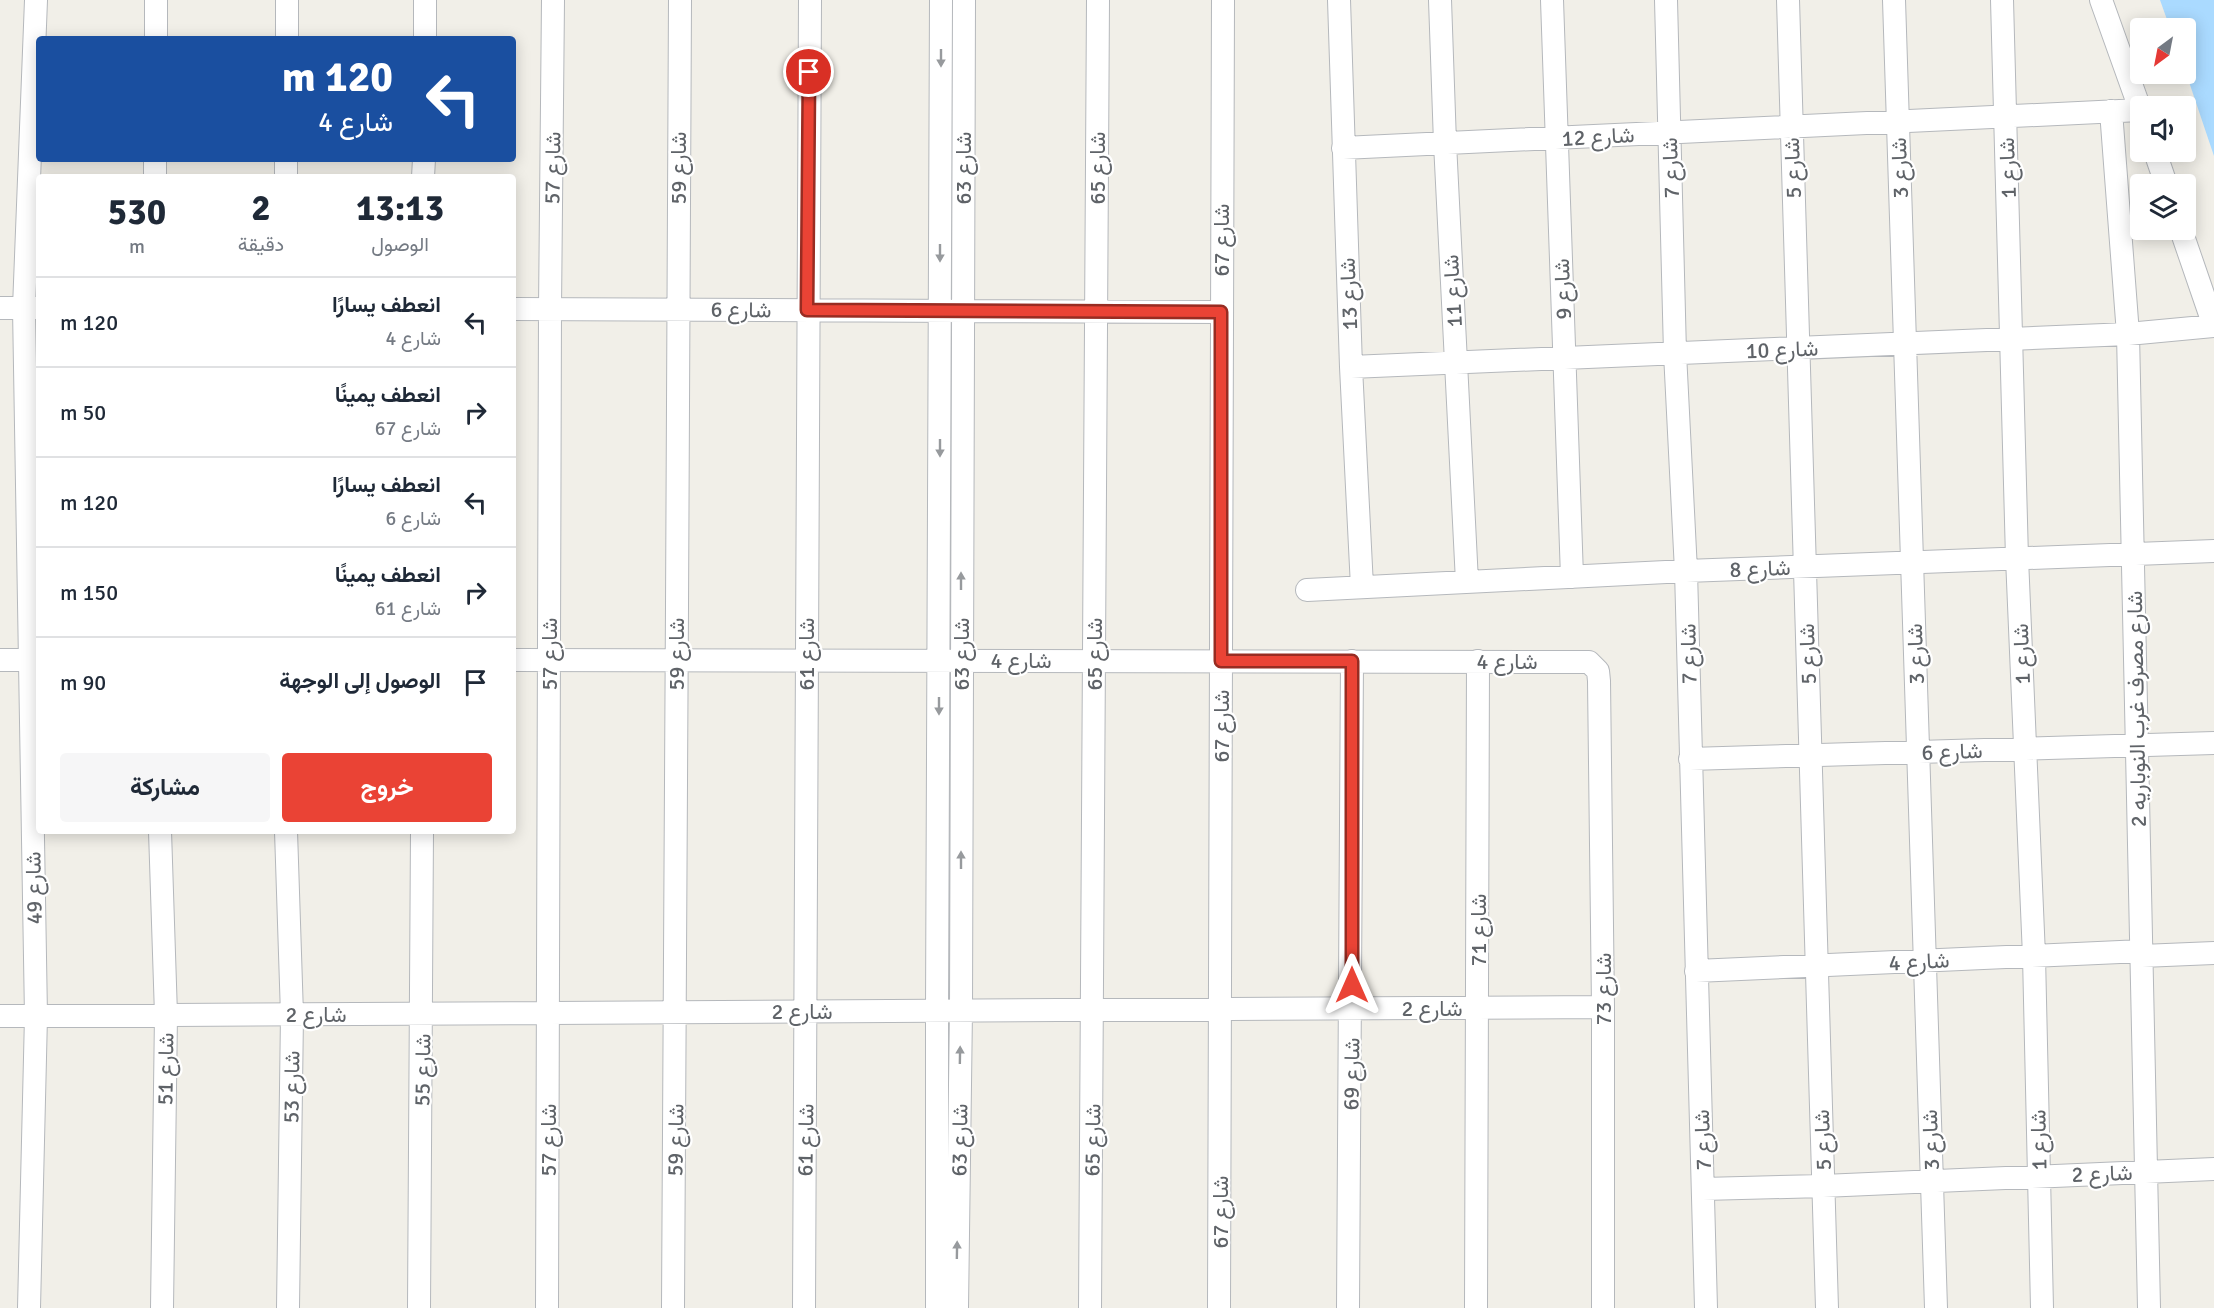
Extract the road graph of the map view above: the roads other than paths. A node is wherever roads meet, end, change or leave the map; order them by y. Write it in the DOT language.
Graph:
graph roads {
  1 [pos="36,0"];
  2 [pos="156,0"];
  3 [pos="287,0"];
  4 [pos="425,0"];
  5 [pos="554,0"];
  6 [pos="680,0"];
  7 [pos="810,0"];
  8 [pos="941,0"];
  9 [pos="964,0"];
  10 [pos="1098,0"];
  11 [pos="1223,0"];
  12 [pos="1339,0"];
  13 [pos="1440,0"];
  14 [pos="1552,0"];
  15 [pos="1666,0"];
  16 [pos="1788,0"];
  17 [pos="1894,0"];
  18 [pos="2002,0"];
  19 [pos="2101,0"];
  20 [pos="156,36"];
  21 [pos="286,36"];
  22 [pos="425,36"];
  23 [pos="2135,96"];
  24 [pos="2130,110"];
  25 [pos="2111,111"];
  26 [pos="2006,116"];
  27 [pos="1898,122"];
  28 [pos="1791,127"];
  29 [pos="1669,132"];
  30 [pos="1557,138"];
  31 [pos="1445,143"];
  32 [pos="1343,148"];
  33 [pos="2184,240"];
  34 [pos="0,308"];
  35 [pos="32,308"];
  36 [pos="516,309"];
  37 [pos="550,309"];
  38 [pos="677,309"];
  39 [pos="807,310"];
  40 [pos="951,311"];
  41 [pos="1097,311"];
  42 [pos="1221,312"];
  43 [pos="2214,326"];
  44 [pos="2128,334"];
  45 [pos="2012,339"];
  46 [pos="1905,344"];
  47 [pos="1798,348"];
  48 [pos="1675,353"];
  49 [pos="1564,358"];
  50 [pos="1456,363"];
  51 [pos="1350,367"];
  52 [pos="2214,551"];
  53 [pos="2132,554"];
  54 [pos="2018,558"];
  55 [pos="1912,562"];
  56 [pos="1804,567"];
  57 [pos="1686,571"];
  58 [pos="1572,577"];
  59 [pos="1467,582"];
  60 [pos="1362,587"];
  61 [pos="1307,590"];
  62 [pos="0,660"];
  63 [pos="34,660"];
  64 [pos="516,660"];
  65 [pos="549,660"];
  66 [pos="676,660"];
  67 [pos="806,660"];
  68 [pos="950,660"];
  69 [pos="1094,661"];
  70 [pos="1221,661"];
  71 [pos="1352,661"];
  72 [pos="1478,661"];
  73 [pos="1598,671"];
  74 [pos="2214,743"];
  75 [pos="2136,746"];
  76 [pos="2025,749"];
  77 [pos="1918,752"];
  78 [pos="1810,755"];
  79 [pos="1690,759"];
  80 [pos="160,834"];
  81 [pos="286,834"];
  82 [pos="422,834"];
  83 [pos="2142,953"];
  84 [pos="2214,953"];
  85 [pos="2034,956"];
  86 [pos="1924,961"];
  87 [pos="1816,965"];
  88 [pos="1696,971"];
  89 [pos="1478,1007"];
  90 [pos="1603,1007"];
  91 [pos="1352,1008"];
  92 [pos="1221,1009"];
  93 [pos="937,1010"];
  94 [pos="961,1010"];
  95 [pos="1093,1010"];
  96 [pos="806,1011"];
  97 [pos="676,1012"];
  98 [pos="549,1013"];
  99 [pos="422,1014"];
  100 [pos="165,1015"];
  101 [pos="292,1015"];
  102 [pos="0,1016"];
  103 [pos="36,1016"];
  104 [pos="2214,1168"];
  105 [pos="2146,1171"];
  106 [pos="2039,1176"];
  107 [pos="1932,1180"];
  108 [pos="1824,1186"];
  109 [pos="1703,1189"];
  110 [pos="947,1297"];
  111 [pos="29,1308"];
  112 [pos="162,1308"];
  113 [pos="288,1308"];
  114 [pos="419,1308"];
  115 [pos="547,1308"];
  116 [pos="673,1308"];
  117 [pos="804,1308"];
  118 [pos="1090,1308"];
  119 [pos="1219,1308"];
  120 [pos="1348,1308"];
  121 [pos="1476,1308"];
  122 [pos="1603,1308"];
  123 [pos="1706,1308"];
  124 [pos="1827,1308"];
  125 [pos="1936,1308"];
  126 [pos="2042,1308"];
  127 [pos="2149,1308"];
  1 -- 35 [label="street, شارع 49"];
  2 -- 20 [label="street"];
  3 -- 21 [label="street"];
  4 -- 22 [label="street"];
  5 -- 37 [label="street, شارع 57"];
  6 -- 38 [label="street, شارع 59"];
  7 -- 39 [label="street, شارع 61"];
  8 -- 40 [label="street, شارع 63, one-way"];
  9 -- 40 [label="street, شارع 63"];
  10 -- 41 [label="street, شارع 65"];
  11 -- 42 [label="street, شارع 67"];
  12 -- 32 [label="street, شارع 13"];
  13 -- 31 [label="street, شارع 11"];
  14 -- 30 [label="street, شارع 9"];
  15 -- 29 [label="street, شارع 7"];
  16 -- 28 [label="street, شارع 5"];
  17 -- 27 [label="street, شارع 3"];
  18 -- 26 [label="street, شارع 1"];
  19 -- 23 [label="street"];
  24 -- 25 [label="street, شارع 12"];
  25 -- 26 [label="street, شارع 12"];
  25 -- 44 [label="street, شارع مصرف غرب النوباريه 2"];
  26 -- 27 [label="street, شارع 12"];
  26 -- 45 [label="street, شارع 1"];
  27 -- 28 [label="street, شارع 12"];
  27 -- 46 [label="street, شارع 3"];
  28 -- 29 [label="street, شارع 12"];
  28 -- 47 [label="street, شارع 5"];
  29 -- 30 [label="street, شارع 12"];
  29 -- 48 [label="street, شارع 7"];
  30 -- 31 [label="street, شارع 12"];
  30 -- 49 [label="street, شارع 9"];
  31 -- 32 [label="street, شارع 12"];
  31 -- 50 [label="street, شارع 11"];
  32 -- 51 [label="street, شارع 13"];
  33 -- 43 [label="street"];
  34 -- 35 [label="street"];
  35 -- 63 [label="street, شارع 49"];
  36 -- 37 [label="street, شارع 6"];
  37 -- 38 [label="street, شارع 6"];
  37 -- 65 [label="street, شارع 57"];
  38 -- 39 [label="street, شارع 6"];
  38 -- 66 [label="street, شارع 59"];
  39 -- 40 [label="street, شارع 6"];
  39 -- 67 [label="street, شارع 61"];
  40 -- 41 [label="street, شارع 6"];
  40 -- 68 [label="street, شارع 63"];
  41 -- 42 [label="street, شارع 6"];
  41 -- 69 [label="street, شارع 65"];
  42 -- 70 [label="street, شارع 67"];
  43 -- 44 [label="street, شارع 10"];
  44 -- 45 [label="street, شارع 10"];
  44 -- 53 [label="street, شارع مصرف غرب النوباريه 2"];
  45 -- 46 [label="street, شارع 10"];
  45 -- 54 [label="street, شارع 1"];
  46 -- 47 [label="street, شارع 10"];
  46 -- 55 [label="street, شارع 3"];
  47 -- 48 [label="street, شارع 10"];
  47 -- 56 [label="street, شارع 5"];
  48 -- 49 [label="street, شارع 10"];
  48 -- 57 [label="street, شارع 7"];
  49 -- 50 [label="street, شارع 10"];
  49 -- 58 [label="street, شارع 9"];
  50 -- 51 [label="street, شارع 10"];
  50 -- 59 [label="street, شارع 11"];
  51 -- 60 [label="street, شارع 13"];
  52 -- 53 [label="street, شارع 8"];
  53 -- 54 [label="street, شارع 8"];
  53 -- 75 [label="street, شارع مصرف غرب النوباريه 2"];
  54 -- 55 [label="street, شارع 8"];
  54 -- 76 [label="street, شارع 1"];
  55 -- 56 [label="street, شارع 8"];
  55 -- 77 [label="street, شارع 3"];
  56 -- 57 [label="street, شارع 8"];
  56 -- 78 [label="street, شارع 5"];
  57 -- 58 [label="street, شارع 8"];
  57 -- 79 [label="street, شارع 7"];
  58 -- 59 [label="street, شارع 8"];
  59 -- 60 [label="street, شارع 8"];
  60 -- 61 [label="street, شارع 8"];
  62 -- 63 [label="street"];
  63 -- 103 [label="street, شارع 49"];
  64 -- 65 [label="street, شارع 4"];
  65 -- 66 [label="street, شارع 4"];
  65 -- 98 [label="street, شارع 57"];
  66 -- 67 [label="street, شارع 4"];
  66 -- 97 [label="street, شارع 59"];
  67 -- 68 [label="street, شارع 4"];
  67 -- 96 [label="street, شارع 61"];
  68 -- 69 [label="street, شارع 4"];
  68 -- 93 [label="street, شارع 63, one-way"];
  94 -- 68 [label="street, شارع 63, one-way"];
  69 -- 70 [label="street, شارع 4"];
  69 -- 95 [label="street, شارع 65"];
  70 -- 71 [label="street, شارع 4"];
  70 -- 92 [label="street, شارع 67"];
  71 -- 72 [label="street, شارع 4"];
  71 -- 91 [label="street, شارع 69"];
  72 -- 73 [label="street, شارع 4"];
  72 -- 89 [label="street, شارع 71"];
  73 -- 90 [label="street, شارع 73"];
  74 -- 75 [label="street, شارع 6"];
  75 -- 76 [label="street, شارع 6"];
  75 -- 83 [label="street, شارع مصرف غرب النوباريه 2"];
  76 -- 77 [label="street, شارع 6"];
  76 -- 85 [label="street, شارع 1"];
  77 -- 78 [label="street, شارع 6"];
  77 -- 86 [label="street, شارع 3"];
  78 -- 79 [label="street, شارع 6"];
  78 -- 87 [label="street, شارع 5"];
  79 -- 88 [label="street, شارع 7"];
  80 -- 100 [label="street, شارع 51"];
  81 -- 101 [label="street, شارع 53"];
  82 -- 99 [label="street, شارع 55"];
  83 -- 84 [label="street, شارع 4"];
  83 -- 85 [label="street, شارع 4"];
  83 -- 105 [label="street, شارع مصرف غرب النوباريه 2"];
  85 -- 86 [label="street, شارع 4"];
  85 -- 106 [label="street, شارع 1"];
  86 -- 87 [label="street, شارع 4"];
  86 -- 107 [label="street, شارع 3"];
  87 -- 88 [label="street, شارع 4"];
  87 -- 108 [label="street, شارع 5"];
  88 -- 109 [label="street, شارع 7"];
  89 -- 90 [label="street, شارع 2"];
  89 -- 91 [label="street, شارع 2"];
  89 -- 121 [label="street, شارع 71"];
  90 -- 122 [label="street, شارع 73"];
  91 -- 92 [label="street, شارع 2"];
  91 -- 120 [label="street, شارع 69"];
  92 -- 95 [label="street, شارع 2"];
  92 -- 119 [label="street, شارع 67"];
  93 -- 94 [label="street, شارع 2"];
  93 -- 96 [label="street, شارع 2"];
  93 -- 110 [label="street, شارع 63"];
  94 -- 95 [label="street, شارع 2"];
  110 -- 94 [label="street, شارع 63, one-way"];
  95 -- 118 [label="street, شارع 65"];
  96 -- 97 [label="street, شارع 2"];
  96 -- 117 [label="street, شارع 61"];
  97 -- 98 [label="street, شارع 2"];
  97 -- 116 [label="street, شارع 59"];
  98 -- 99 [label="street, شارع 2"];
  98 -- 115 [label="street, شارع 57"];
  99 -- 101 [label="street, شارع 2"];
  99 -- 114 [label="street, شارع 55"];
  100 -- 101 [label="street, شارع 2"];
  100 -- 103 [label="street, شارع 2"];
  100 -- 112 [label="street, شارع 51"];
  101 -- 113 [label="street, شارع 53"];
  102 -- 103 [label="street, شارع 2"];
  103 -- 111 [label="street, شارع 49"];
  104 -- 105 [label="street, شارع 2"];
  105 -- 106 [label="street, شارع 2"];
  105 -- 127 [label="street, شارع مصرف غرب النوباريه 2"];
  106 -- 107 [label="street, شارع 2"];
  106 -- 126 [label="street, شارع 1"];
  107 -- 108 [label="street, شارع 2"];
  107 -- 125 [label="street, شارع 3"];
  108 -- 109 [label="street, شارع 2"];
  108 -- 124 [label="street, شارع 5"];
  109 -- 123 [label="street, شارع 7"];
}
